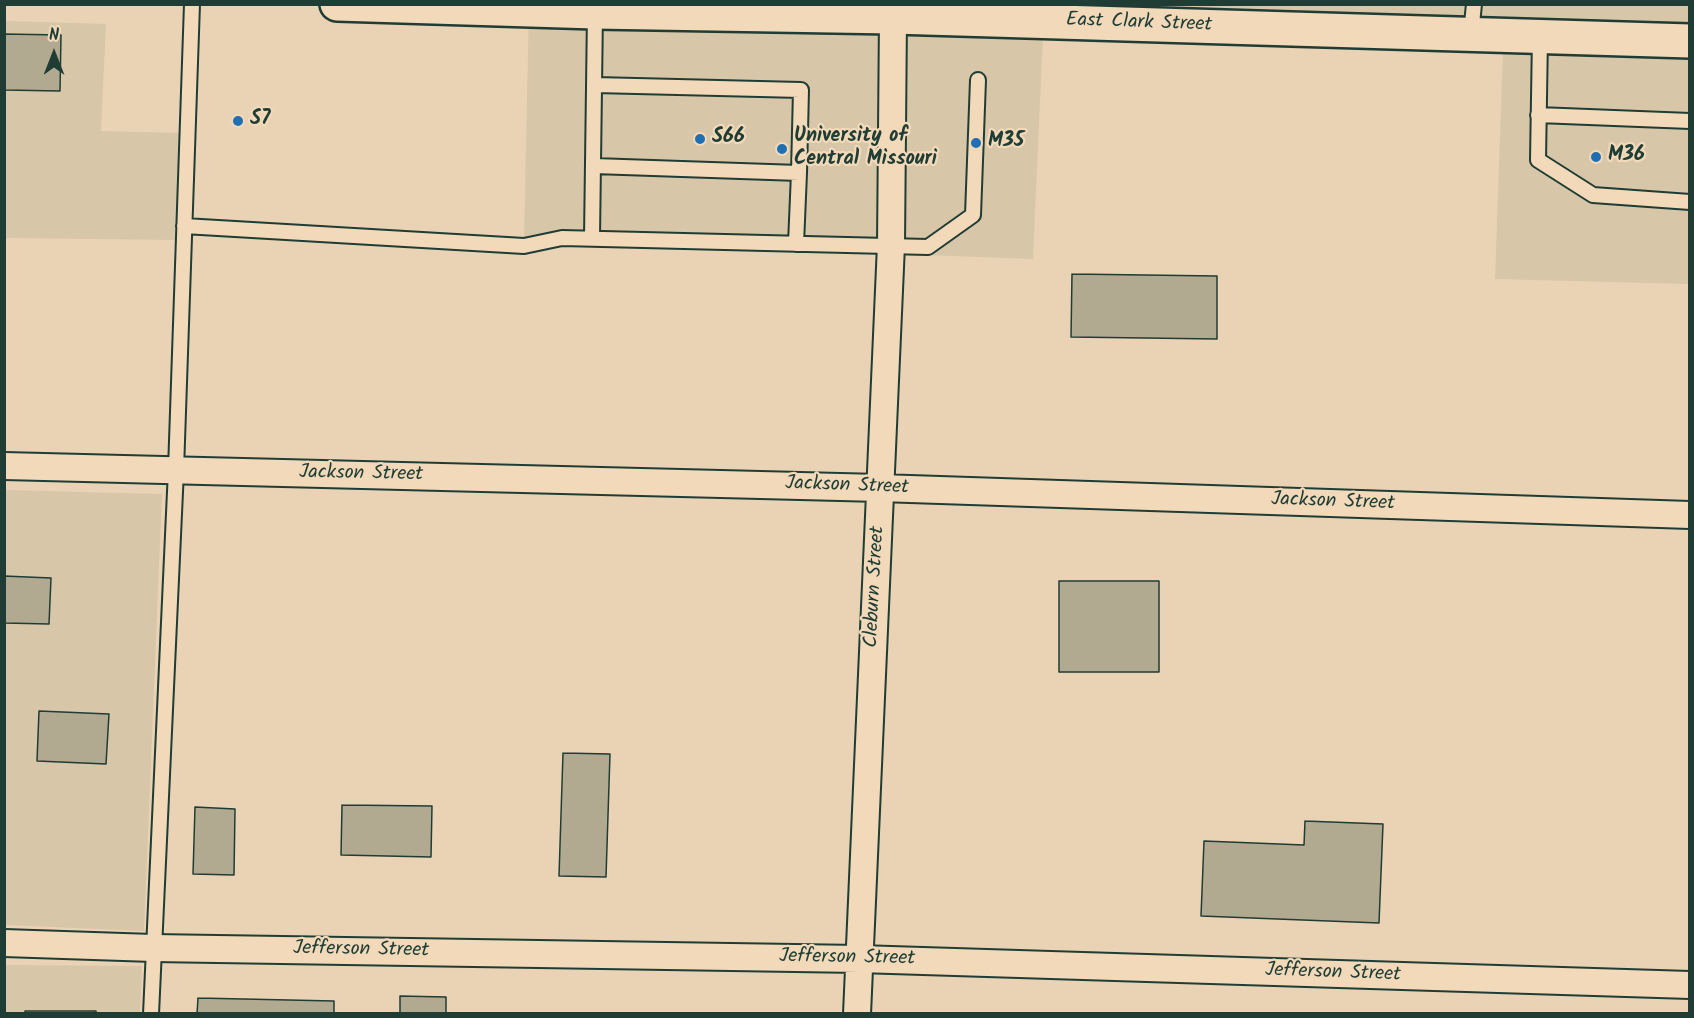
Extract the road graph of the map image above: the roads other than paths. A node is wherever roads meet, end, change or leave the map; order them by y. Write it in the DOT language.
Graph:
graph roads {
  1 [pos="192,4"];
  2 [pos="337,4"];
  3 [pos="595,12"];
  4 [pos="944,12"];
  5 [pos="893,17"];
  6 [pos="1472,20"];
  7 [pos="1540,36"];
  8 [pos="1689,41"];
  9 [pos="978,80"];
  10 [pos="595,85"];
  11 [pos="1538,115"];
  12 [pos="1689,121"];
  13 [pos="594,166"];
  14 [pos="798,173"];
  15 [pos="1689,202"];
  16 [pos="184,226"];
  17 [pos="592,238"];
  18 [pos="796,244"];
  19 [pos="891,245"];
  20 [pos="4,466"];
  21 [pos="176,470"];
  22 [pos="880,488"];
  23 [pos="1689,515"];
  24 [pos="4,943"];
  25 [pos="153,948"];
  26 [pos="859,959"];
  27 [pos="1689,985"];
  28 [pos="151,1014"];
  29 [pos="857,1014"];
  1 -- 16 [label="lane"];
  2 -- 3 [label="street, East Clark Street"];
  3 -- 5 [label="street, East Clark Street"];
  3 -- 10 [label="lane"];
  4 -- 5 [label="street, East Clark Street"];
  4 -- 6 [label="street, East Clark Street"];
  5 -- 19 [label="street, Cleburn Street"];
  6 -- 7 [label="street, East Clark Street"];
  7 -- 8 [label="street, East Clark Street"];
  7 -- 11 [label="lane"];
  9 -- 19 [label="lane"];
  10 -- 13 [label="lane"];
  10 -- 14 [label="lane"];
  11 -- 12 [label="lane"];
  11 -- 15 [label="lane"];
  13 -- 14 [label="lane"];
  13 -- 17 [label="lane"];
  14 -- 18 [label="lane"];
  16 -- 17 [label="lane"];
  16 -- 21 [label="lane"];
  17 -- 18 [label="lane"];
  18 -- 19 [label="lane"];
  19 -- 22 [label="street, Cleburn Street"];
  20 -- 21 [label="street, Jackson Street"];
  21 -- 22 [label="street, Jackson Street"];
  21 -- 25 [label="lane"];
  22 -- 23 [label="street, Jackson Street"];
  22 -- 26 [label="street, Cleburn Street"];
  24 -- 25 [label="street, Jefferson Street"];
  25 -- 26 [label="street, Jefferson Street"];
  25 -- 28 [label="lane"];
  26 -- 27 [label="street, Jefferson Street"];
  26 -- 29 [label="street, Cleburn Street"];
}
